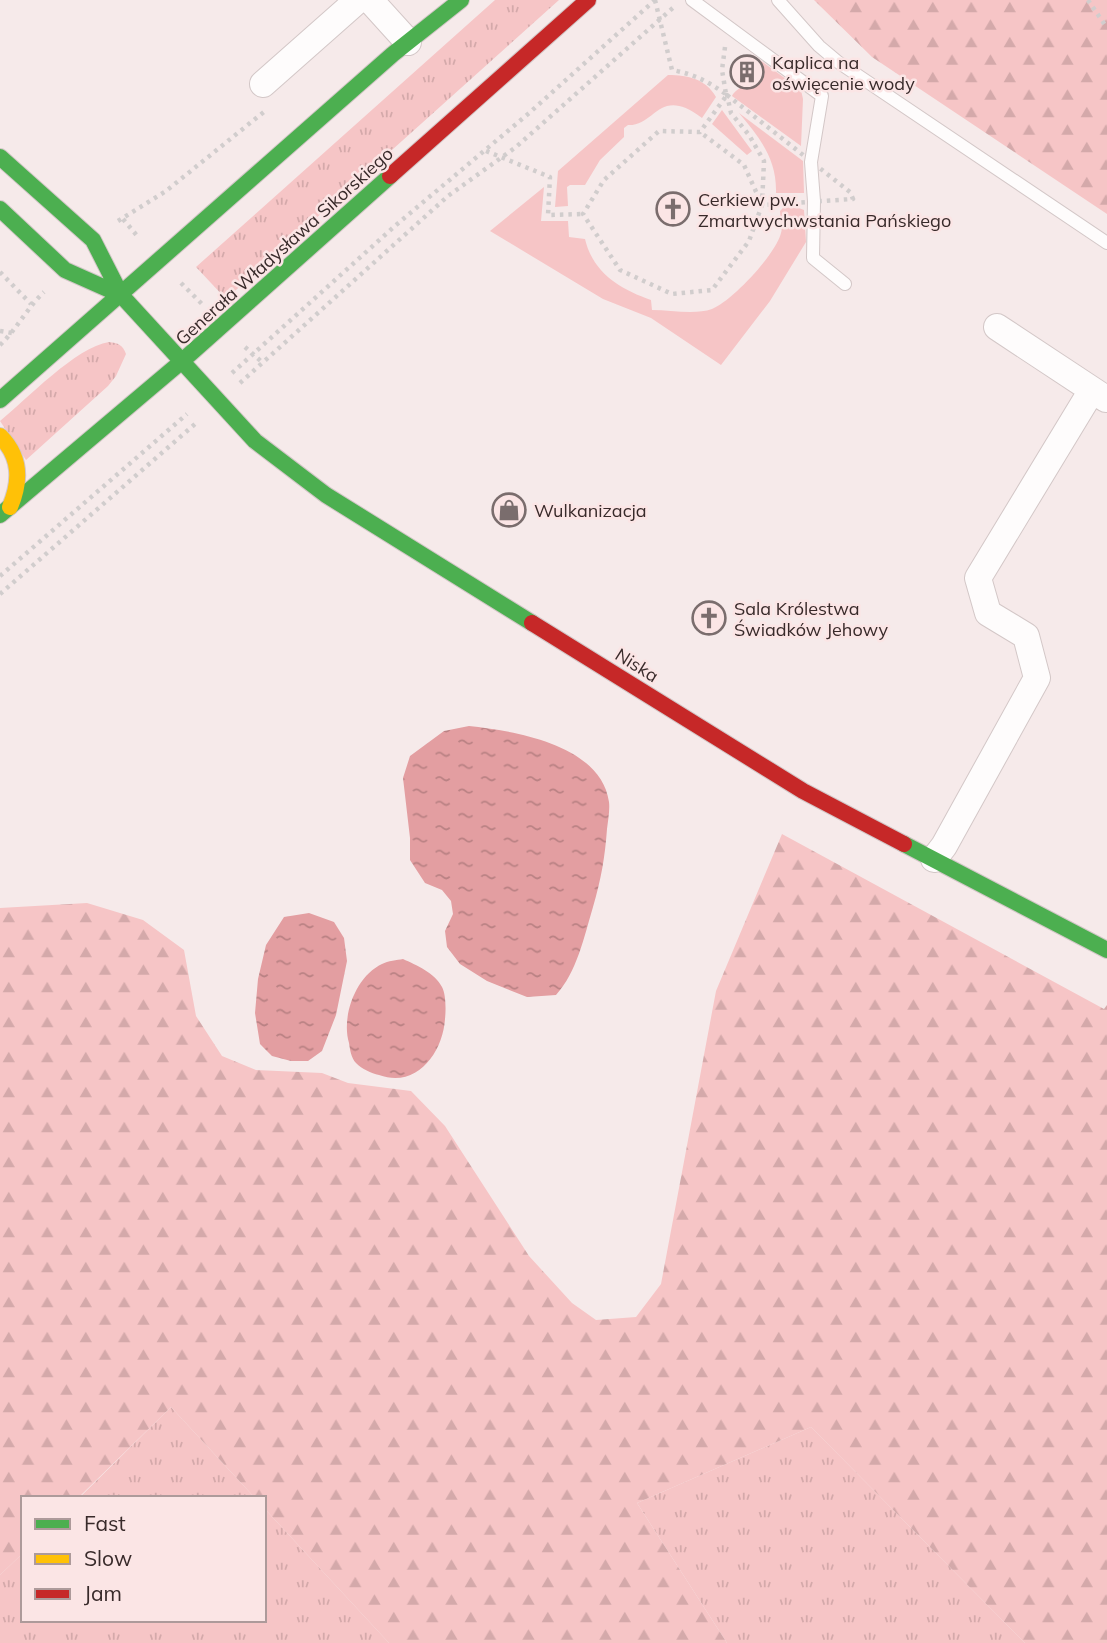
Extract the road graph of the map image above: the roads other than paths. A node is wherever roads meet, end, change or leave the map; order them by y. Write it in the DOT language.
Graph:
graph roads {
  1 [pos="461,0"];
  2 [pos="588,0"];
  3 [pos="692,0"];
  4 [pos="778,0"];
  5 [pos="369,1"];
  6 [pos="408,42"];
  7 [pos="263,84"];
  8 [pos="0,157"];
  9 [pos="0,209"];
  10 [pos="1107,243"];
  11 [pos="845,284"];
  12 [pos="121,295"];
  13 [pos="997,327"];
  14 [pos="181,362"];
  15 [pos="1100,395"];
  16 [pos="0,400"];
  17 [pos="0,436"];
  18 [pos="5,511"];
  19 [pos="934,859"];
  20 [pos="1107,950"];
  1 -- 6 [label="street"];
  2 -- 14 [label="street, Generała Władysława Sikorskiego"];
  3 -- 11 [label="lane"];
  4 -- 10 [label="lane"];
  5 -- 6 [label="street"];
  5 -- 7 [label="street"];
  6 -- 12 [label="street"];
  8 -- 12 [label="street"];
  9 -- 12 [label="street"];
  12 -- 14 [label="street, Niska"];
  12 -- 16 [label="street"];
  13 -- 15 [label="street"];
  14 -- 18 [label="street, Generała Władysława Sikorskiego"];
  14 -- 19 [label="street, Niska"];
  15 -- 19 [label="street"];
  17 -- 18 [label="street"];
  19 -- 20 [label="street, Niska"];
}
